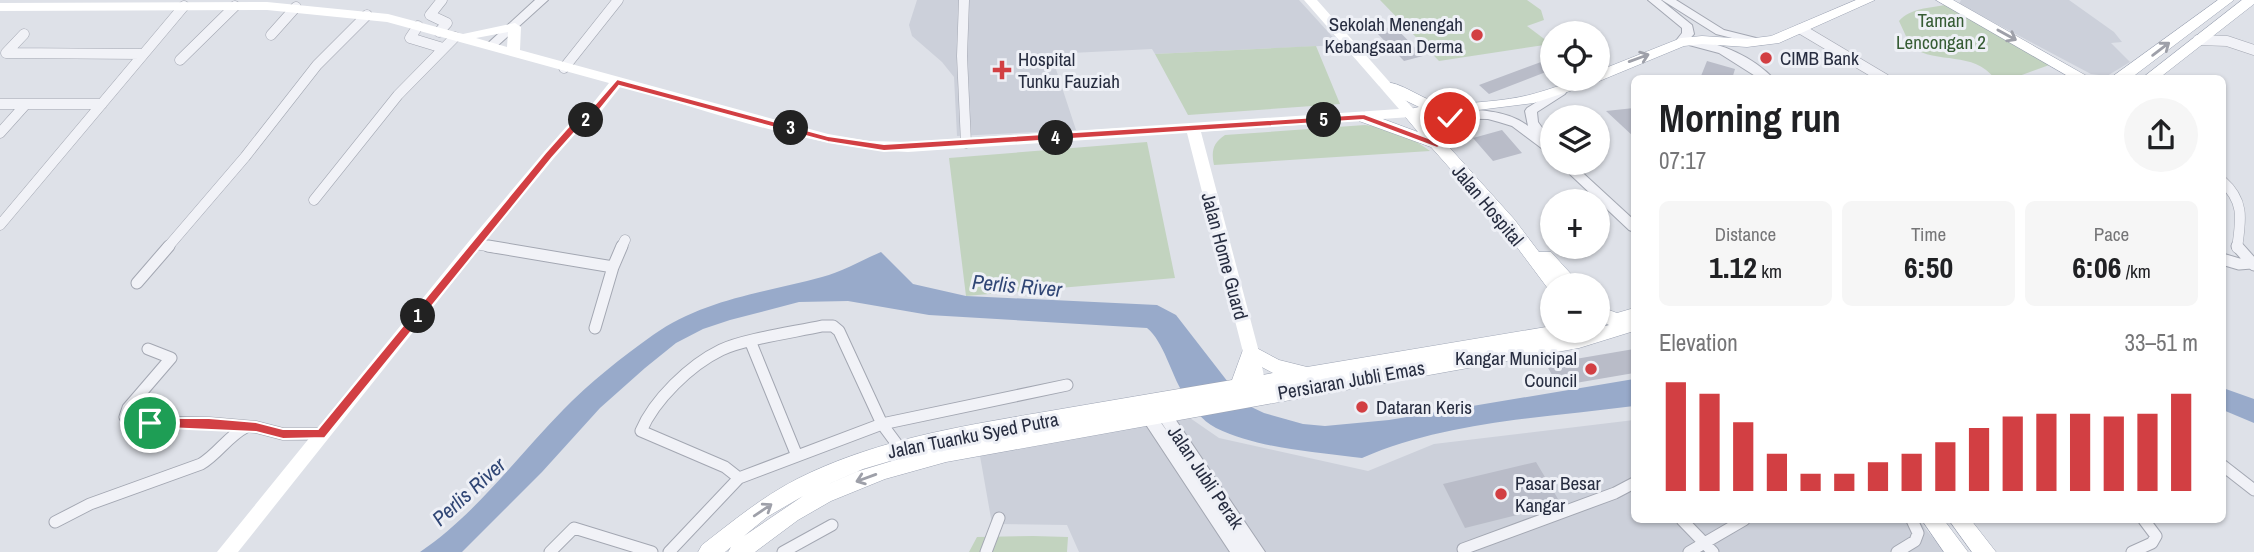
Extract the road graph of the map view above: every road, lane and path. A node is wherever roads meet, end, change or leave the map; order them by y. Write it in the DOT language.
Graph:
graph roads {
  1 [pos="442,0"];
  2 [pos="542,0"];
  3 [pos="618,0"];
  4 [pos="964,0"];
  5 [pos="1310,0"];
  6 [pos="1654,0"];
  7 [pos="1668,0"];
  8 [pos="1868,0"];
  9 [pos="2227,0"];
  10 [pos="2251,0"];
  11 [pos="1945,1"];
  12 [pos="71,3"];
  13 [pos="116,3"];
  14 [pos="184,6"];
  15 [pos="235,6"];
  16 [pos="0,7"];
  17 [pos="296,8"];
  18 [pos="367,15"];
  19 [pos="418,26"];
  20 [pos="514,27"];
  21 [pos="1801,29"];
  22 [pos="439,32"];
  23 [pos="24,34"];
  24 [pos="271,35"];
  25 [pos="455,37"];
  26 [pos="2198,40"];
  27 [pos="1681,42"];
  28 [pos="1761,42"];
  29 [pos="491,46"];
  30 [pos="443,48"];
  31 [pos="2254,50"];
  32 [pos="513,52"];
  33 [pos="142,54"];
  34 [pos="180,60"];
  35 [pos="564,68"];
  36 [pos="2068,68"];
  37 [pos="1610,71"];
  38 [pos="1762,75"];
  39 [pos="1770,75"];
  40 [pos="1878,75"];
  41 [pos="2079,75"];
  42 [pos="2088,75"];
  43 [pos="2124,75"];
  44 [pos="2153,75"];
  45 [pos="611,80"];
  46 [pos="1387,86"];
  47 [pos="1561,91"];
  48 [pos="0,104"];
  49 [pos="26,104"];
  50 [pos="102,104"];
  51 [pos="1540,105"];
  52 [pos="1540,105"];
  53 [pos="1463,111"];
  54 [pos="1410,113"];
  55 [pos="1364,117"];
  56 [pos="1235,126"];
  57 [pos="1193,129"];
  58 [pos="1145,131"];
  59 [pos="0,134"];
  60 [pos="1540,136"];
  61 [pos="1540,142"];
  62 [pos="966,143"];
  63 [pos="1437,145"];
  64 [pos="1199,155"];
  65 [pos="1577,175"];
  66 [pos="2226,184"];
  67 [pos="314,200"];
  68 [pos="1508,223"];
  69 [pos="1631,224"];
  70 [pos="0,225"];
  71 [pos="625,240"];
  72 [pos="475,244"];
  73 [pos="2226,260"];
  74 [pos="2252,264"];
  75 [pos="613,267"];
  76 [pos="1546,273"];
  77 [pos="1561,273"];
  78 [pos="137,284"];
  79 [pos="1610,318"];
  80 [pos="1629,324"];
  81 [pos="595,328"];
  82 [pos="1610,328"];
  83 [pos="1540,338"];
  84 [pos="1540,340"];
  85 [pos="751,343"];
  86 [pos="1526,343"];
  87 [pos="148,349"];
  88 [pos="1251,352"];
  89 [pos="1311,374"];
  90 [pos="1067,385"];
  91 [pos="1251,391"];
  92 [pos="1152,408"];
  93 [pos="882,424"];
  94 [pos="248,426"];
  95 [pos="321,434"];
  96 [pos="899,447"];
  97 [pos="797,456"];
  98 [pos="2226,468"];
  99 [pos="739,478"];
  100 [pos="1631,485"];
  101 [pos="2254,490"];
  102 [pos="999,518"];
  103 [pos="55,522"];
  104 [pos="1685,523"];
  105 [pos="1740,523"];
  106 [pos="1913,523"];
  107 [pos="1934,523"];
  108 [pos="1961,523"];
  109 [pos="2148,523"];
  110 [pos="832,525"];
  111 [pos="1980,546"];
  112 [pos="1708,547"];
  113 [pos="1464,550"];
  114 [pos="1956,551"];
  115 [pos="226,552"];
  116 [pos="550,552"];
  117 [pos="652,552"];
  118 [pos="670,552"];
  119 [pos="709,552"];
  120 [pos="739,552"];
  121 [pos="783,552"];
  122 [pos="986,552"];
  123 [pos="1240,552"];
  124 [pos="1256,552"];
  125 [pos="1689,552"];
  126 [pos="1897,552"];
  127 [pos="2132,552"];
  1 -- 22 [label="street"];
  2 -- 20 [label="street"];
  3 -- 35 [label="street"];
  4 -- 62 [label="street"];
  5 -- 46 [label="main road, Jalan Hospital"];
  6 -- 27 [label="street"];
  7 -- 28 [label="street"];
  8 -- 21 [label="main road"];
  43 -- 9 [label="main road, one-way"];
  10 -- 26 [label="main road"];
  11 -- 36 [label="main road, one-way"];
  12 -- 13 [label="main road"];
  12 -- 16 [label="main road"];
  13 -- 14 [label="main road"];
  14 -- 15 [label="main road"];
  14 -- 33 [label="street"];
  15 -- 17 [label="main road"];
  15 -- 34 [label="street"];
  17 -- 18 [label="main road"];
  17 -- 24 [label="street"];
  18 -- 19 [label="main road"];
  18 -- 78 [label="street"];
  19 -- 22 [label="main road"];
  19 -- 30 [label="street"];
  20 -- 25 [label="main road"];
  20 -- 29 [label="street"];
  20 -- 32 [label="main road"];
  21 -- 28 [label="main road"];
  21 -- 40 [label="street"];
  22 -- 25 [label="main road"];
  23 -- 33 [label="street"];
  25 -- 29 [label="main road"];
  25 -- 30 [label="street"];
  26 -- 31 [label="street"];
  26 -- 44 [label="main road"];
  27 -- 28 [label="main road"];
  37 -- 27 [label="main road, one-way"];
  27 -- 38 [label="street"];
  28 -- 39 [label="street"];
  29 -- 32 [label="main road"];
  30 -- 67 [label="street"];
  32 -- 35 [label="main road"];
  33 -- 50 [label="street"];
  35 -- 45 [label="main road"];
  36 -- 41 [label="main road"];
  36 -- 42 [label="main road"];
  45 -- 62 [label="main road"];
  45 -- 72 [label="main road"];
  46 -- 53 [label="main road"];
  46 -- 54 [label="main road, Jalan Hospital"];
  46 -- 55 [label="main road"];
  47 -- 52 [label="street"];
  47 -- 53 [label="main road"];
  48 -- 49 [label="street"];
  49 -- 50 [label="street"];
  49 -- 59 [label="street"];
  50 -- 70 [label="street"];
  51 -- 60 [label="street"];
  53 -- 54 [label="main road"];
  53 -- 61 [label="street"];
  53 -- 63 [label="main road"];
  54 -- 55 [label="main road"];
  54 -- 63 [label="main road, Jalan Hospital"];
  55 -- 56 [label="main road"];
  55 -- 63 [label="main road"];
  56 -- 57 [label="main road"];
  56 -- 64 [label="main road"];
  57 -- 58 [label="main road"];
  57 -- 64 [label="main road, Jalan Home Guard"];
  58 -- 62 [label="main road"];
  58 -- 64 [label="main road"];
  63 -- 68 [label="main road, Jalan Hospital"];
  64 -- 88 [label="main road, Jalan Home Guard"];
  65 -- 69 [label="street"];
  66 -- 74 [label="street"];
  68 -- 76 [label="main road, Jalan Hospital"];
  68 -- 77 [label="main road"];
  71 -- 75 [label="street"];
  72 -- 75 [label="street"];
  72 -- 95 [label="main road"];
  73 -- 74 [label="street"];
  75 -- 81 [label="street"];
  79 -- 80 [label="main road"];
  80 -- 82 [label="main road, Persiaran Jubli Emas"];
  83 -- 86 [label="main road, Persiaran Jubli Emas"];
  84 -- 86 [label="main road, Persiaran Jubli Emas"];
  85 -- 93 [label="street"];
  85 -- 97 [label="street"];
  85 -- 99 [label="street"];
  86 -- 89 [label="main road, Persiaran Jubli Emas"];
  86 -- 91 [label="main road, Persiaran Jubli Emas"];
  87 -- 94 [label="street"];
  88 -- 89 [label="main road"];
  88 -- 91 [label="main road"];
  89 -- 91 [label="main road, Persiaran Jubli Emas"];
  90 -- 93 [label="street"];
  91 -- 92 [label="main road, Jalan Tuanku Syed Putra"];
  92 -- 96 [label="main road, Jalan Tuanku Syed Putra"];
  92 -- 120 [label="main road, Jalan Tuanku Syed Putra, one-way"];
  92 -- 123 [label="street, Jalan Jubli Perak"];
  92 -- 124 [label="street, Jalan Jubli Perak"];
  93 -- 96 [label="street"];
  93 -- 97 [label="street"];
  94 -- 95 [label="street"];
  94 -- 103 [label="street"];
  95 -- 115 [label="main road"];
  119 -- 96 [label="main road, Jalan Tuanku Syed Putra, one-way"];
  97 -- 99 [label="street"];
  98 -- 101 [label="street"];
  99 -- 118 [label="street"];
  100 -- 113 [label="street"];
  102 -- 122 [label="street"];
  104 -- 112 [label="street"];
  105 -- 112 [label="street"];
  106 -- 126 [label="street"];
  107 -- 114 [label="main road"];
  108 -- 111 [label="main road"];
  109 -- 127 [label="street"];
  110 -- 121 [label="street"];
  111 -- 114 [label="street"];
  112 -- 125 [label="street"];
  116 -- 117 [label="street"];
}
